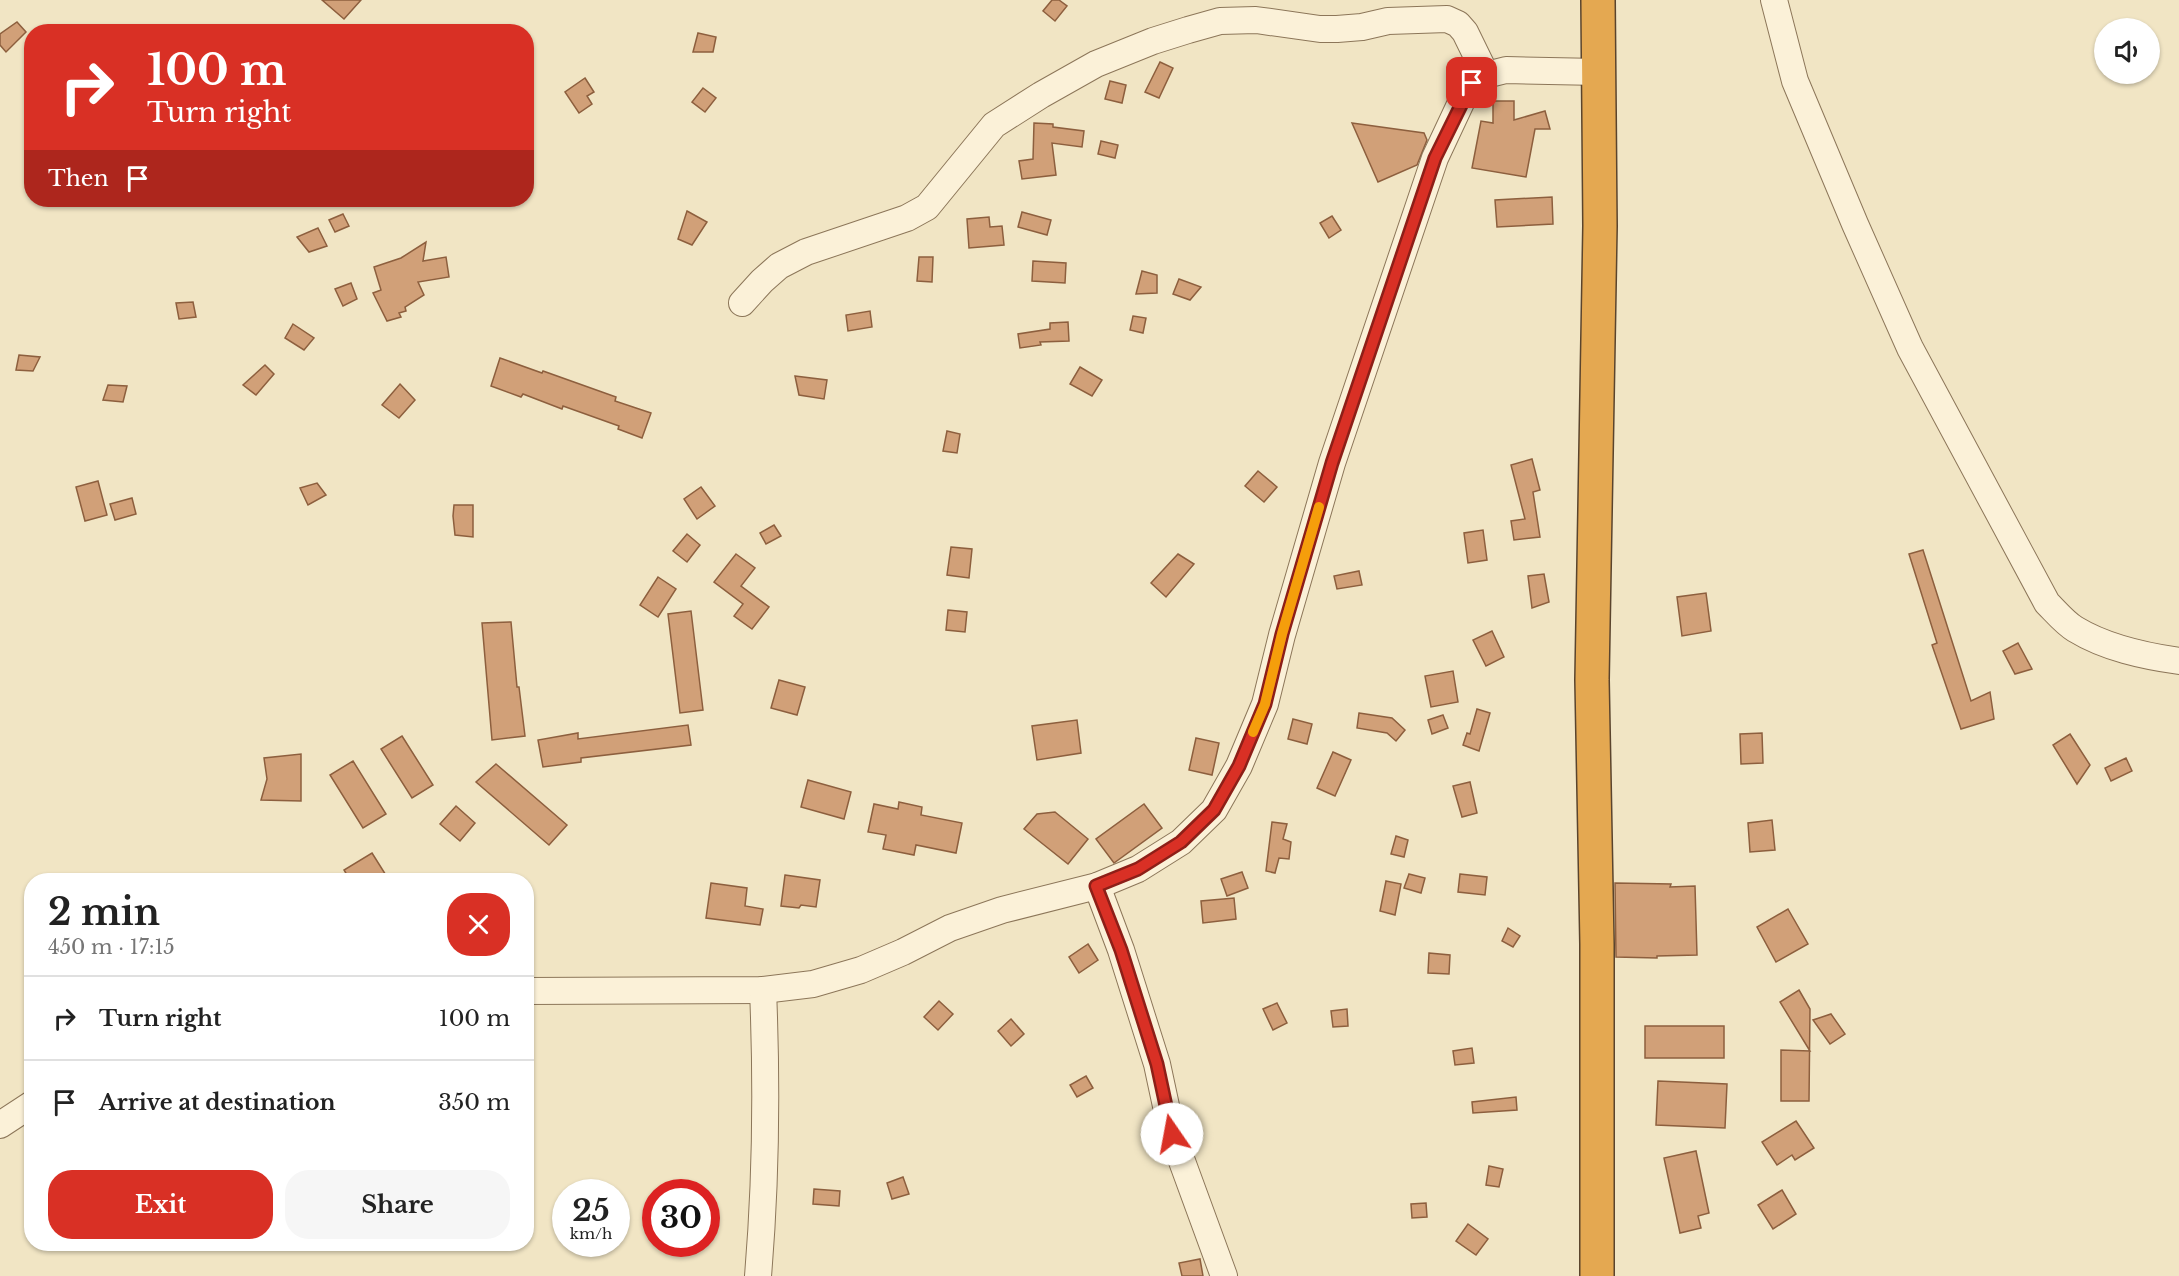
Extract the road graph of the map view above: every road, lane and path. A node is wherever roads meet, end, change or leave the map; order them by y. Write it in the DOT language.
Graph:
graph roads {
  1 [pos="1598,0"];
  2 [pos="1774,0"];
  3 [pos="1599,72"];
  4 [pos="1486,75"];
  5 [pos="742,303"];
  6 [pos="2179,661"];
  7 [pos="1096,886"];
  8 [pos="762,990"];
  9 [pos="534,991"];
  10 [pos="24,1109"];
  11 [pos="0,1125"];
  12 [pos="758,1276"];
  13 [pos="1224,1276"];
  14 [pos="1597,1276"];
  1 -- 3 [label="highway"];
  2 -- 6 [label="street"];
  3 -- 4 [label="street"];
  3 -- 14 [label="highway"];
  4 -- 5 [label="street"];
  4 -- 7 [label="street"];
  7 -- 8 [label="street"];
  7 -- 13 [label="street"];
  8 -- 9 [label="street"];
  8 -- 12 [label="street"];
  10 -- 11 [label="street"];
}
